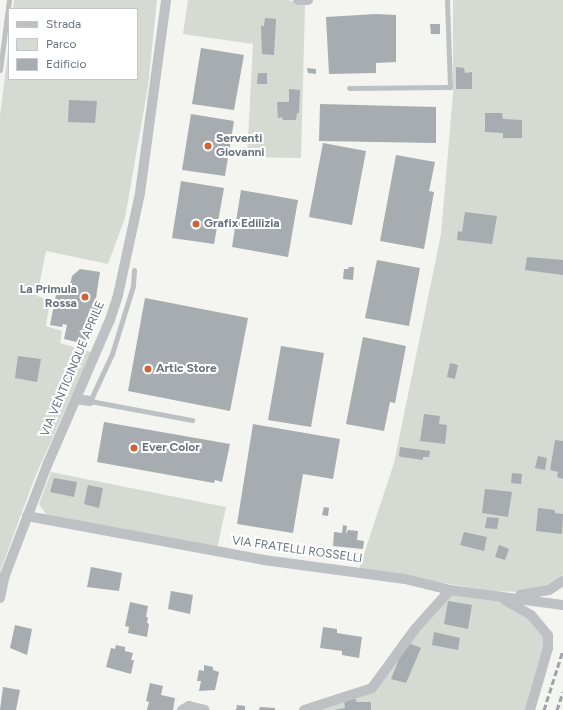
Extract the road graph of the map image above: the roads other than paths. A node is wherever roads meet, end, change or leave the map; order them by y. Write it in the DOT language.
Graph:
graph roads {
  1 [pos="9,0"];
  2 [pos="166,0"];
  3 [pos="298,0"];
  4 [pos="308,0"];
  5 [pos="447,0"];
  6 [pos="0,70"];
  7 [pos="349,88"];
  8 [pos="134,270"];
  9 [pos="76,398"];
  10 [pos="90,401"];
  11 [pos="192,420"];
  12 [pos="27,516"];
  13 [pos="563,581"];
  14 [pos="450,590"];
  15 [pos="492,595"];
  16 [pos="0,598"];
  17 [pos="563,605"];
  18 [pos="182,710"];
  19 [pos="205,710"];
  20 [pos="304,710"];
  21 [pos="530,710"];
  1 -- 6 [label="lane"];
  2 -- 9 [label="street, VIA VENTICINQUE APRILE"];
  3 -- 4 [label="street"];
  5 -- 7 [label="lane"];
  8 -- 10 [label="lane"];
  9 -- 10 [label="street"];
  9 -- 12 [label="street, VIA VENTICINQUE APRILE"];
  10 -- 11 [label="lane"];
  12 -- 14 [label="street, VIA FRATELLI ROSSELLI"];
  12 -- 16 [label="street, VIA VENTICINQUE APRILE"];
  13 -- 15 [label="street"];
  14 -- 15 [label="street, VIA FRATELLI ROSSELLI"];
  14 -- 20 [label="street"];
  15 -- 17 [label="street, VIA FRATELLI ROSSELLI"];
  15 -- 21 [label="street"];
  18 -- 19 [label="street"];
}
